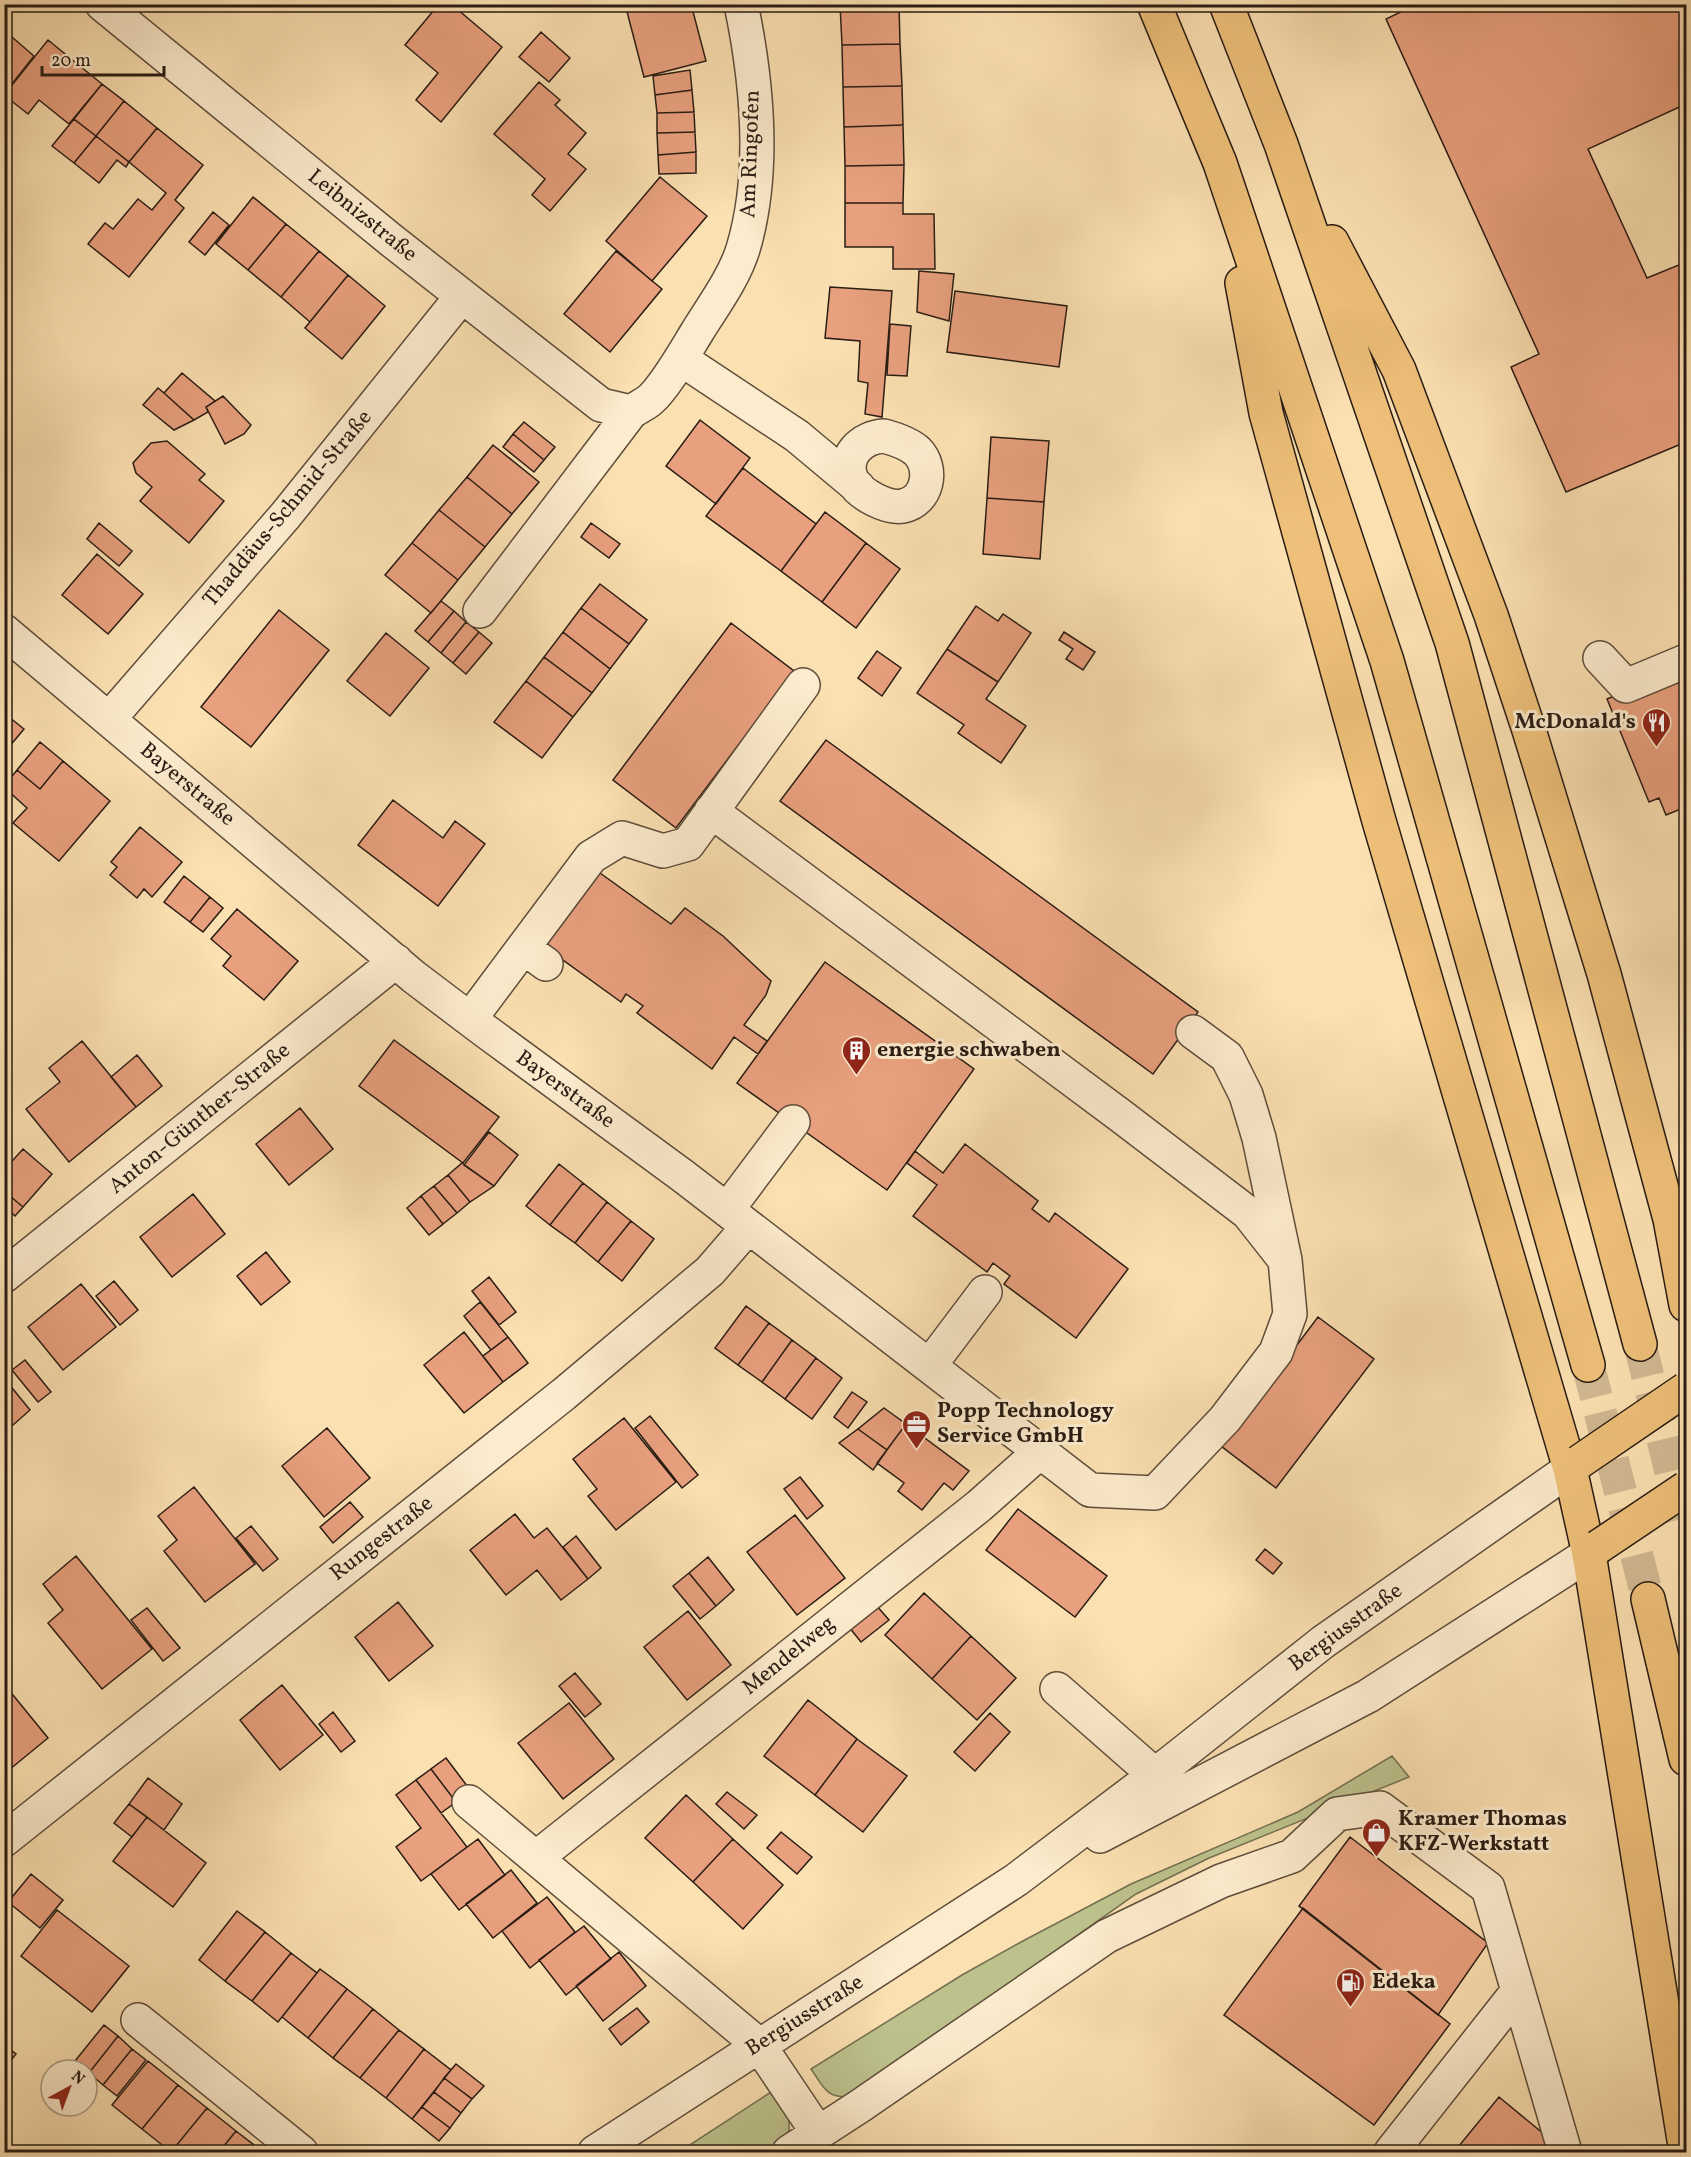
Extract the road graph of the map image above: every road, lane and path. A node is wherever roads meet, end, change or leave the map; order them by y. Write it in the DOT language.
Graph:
graph roads {
  1 [pos="102,4"];
  2 [pos="741,4"];
  3 [pos="1154,4"];
  4 [pos="1226,4"];
  5 [pos="1281,144"];
  6 [pos="1220,163"];
  7 [pos="462,296"];
  8 [pos="681,359"];
  9 [pos="631,412"];
  10 [pos="797,436"];
  11 [pos="872,437"];
  12 [pos="858,487"];
  13 [pos="480,611"];
  14 [pos="4,631"];
  15 [pos="1600,658"];
  16 [pos="1686,661"];
  17 [pos="803,685"];
  18 [pos="109,719"];
  19 [pos="711,812"];
  20 [pos="396,961"];
  21 [pos="470,1019"];
  22 [pos="1193,1032"];
  23 [pos="793,1122"];
  24 [pos="737,1218"];
  25 [pos="1285,1260"];
  26 [pos="4,1276"];
  27 [pos="984,1292"];
  28 [pos="1686,1305"];
  29 [pos="1640,1344"];
  30 [pos="930,1365"];
  31 [pos="1588,1365"];
  32 [pos="1686,1389"];
  33 [pos="1041,1451"];
  34 [pos="1574,1466"];
  35 [pos="1686,1488"];
  36 [pos="1593,1551"];
  37 [pos="1648,1599"];
  38 [pos="1057,1689"];
  39 [pos="1686,1759"];
  40 [pos="1155,1775"];
  41 [pos="469,1802"];
  42 [pos="4,1840"];
  43 [pos="536,1858"];
  44 [pos="1016,1880"];
  45 [pos="1518,1991"];
  46 [pos="138,2020"];
  47 [pos="759,2045"];
  48 [pos="818,2133"];
  49 [pos="301,2152"];
  50 [pos="595,2152"];
  51 [pos="789,2152"];
  52 [pos="1391,2152"];
  53 [pos="1565,2152"];
  54 [pos="1686,2152"];
  1 -- 7 [label="street, Leibnizstraße"];
  2 -- 8 [label="street, Am Ringofen"];
  3 -- 6 [label="main road"];
  4 -- 5 [label="main road"];
  5 -- 28 [label="main road"];
  5 -- 29 [label="main road"];
  6 -- 31 [label="main road"];
  6 -- 34 [label="main road"];
  7 -- 9 [label="street, Leibnizstraße"];
  7 -- 18 [label="street, Thaddäus-Schmid-Straße"];
  8 -- 9 [label="street, Am Ringofen"];
  8 -- 10 [label="street"];
  9 -- 13 [label="street"];
  10 -- 11 [label="street"];
  10 -- 12 [label="street"];
  11 -- 12 [label="street"];
  11 -- 12 [label="street"];
  14 -- 18 [label="street, Bayerstraße"];
  15 -- 16 [label="street"];
  17 -- 19 [label="street"];
  18 -- 20 [label="street, Bayerstraße"];
  19 -- 21 [label="street"];
  19 -- 25 [label="street"];
  20 -- 21 [label="street, Bayerstraße"];
  20 -- 26 [label="street, Anton-Günther-Straße"];
  21 -- 24 [label="street, Bayerstraße"];
  22 -- 25 [label="street"];
  23 -- 24 [label="street, Rungestraße"];
  24 -- 30 [label="street, Bayerstraße"];
  24 -- 42 [label="street, Rungestraße"];
  25 -- 33 [label="street, Bayerstraße"];
  27 -- 30 [label="street"];
  30 -- 33 [label="street, Bayerstraße"];
  32 -- 34 [label="main road, Bergiusstraße, bridge"];
  33 -- 43 [label="street, Mendelweg"];
  34 -- 36 [label="main road"];
  34 -- 40 [label="street, Bergiusstraße"];
  35 -- 36 [label="main road, Bergiusstraße, bridge"];
  36 -- 44 [label="street, Bergiusstraße"];
  36 -- 54 [label="main road"];
  37 -- 39 [label="main road"];
  38 -- 40 [label="street"];
  40 -- 44 [label="street, Bergiusstraße"];
  41 -- 43 [label="street"];
  43 -- 47 [label="street"];
  44 -- 47 [label="street, Bergiusstraße"];
  45 -- 48 [label="street"];
  45 -- 52 [label="street"];
  45 -- 53 [label="street"];
  46 -- 49 [label="street"];
  47 -- 48 [label="street"];
  47 -- 50 [label="street, Bergiusstraße"];
  48 -- 51 [label="street"];
}
